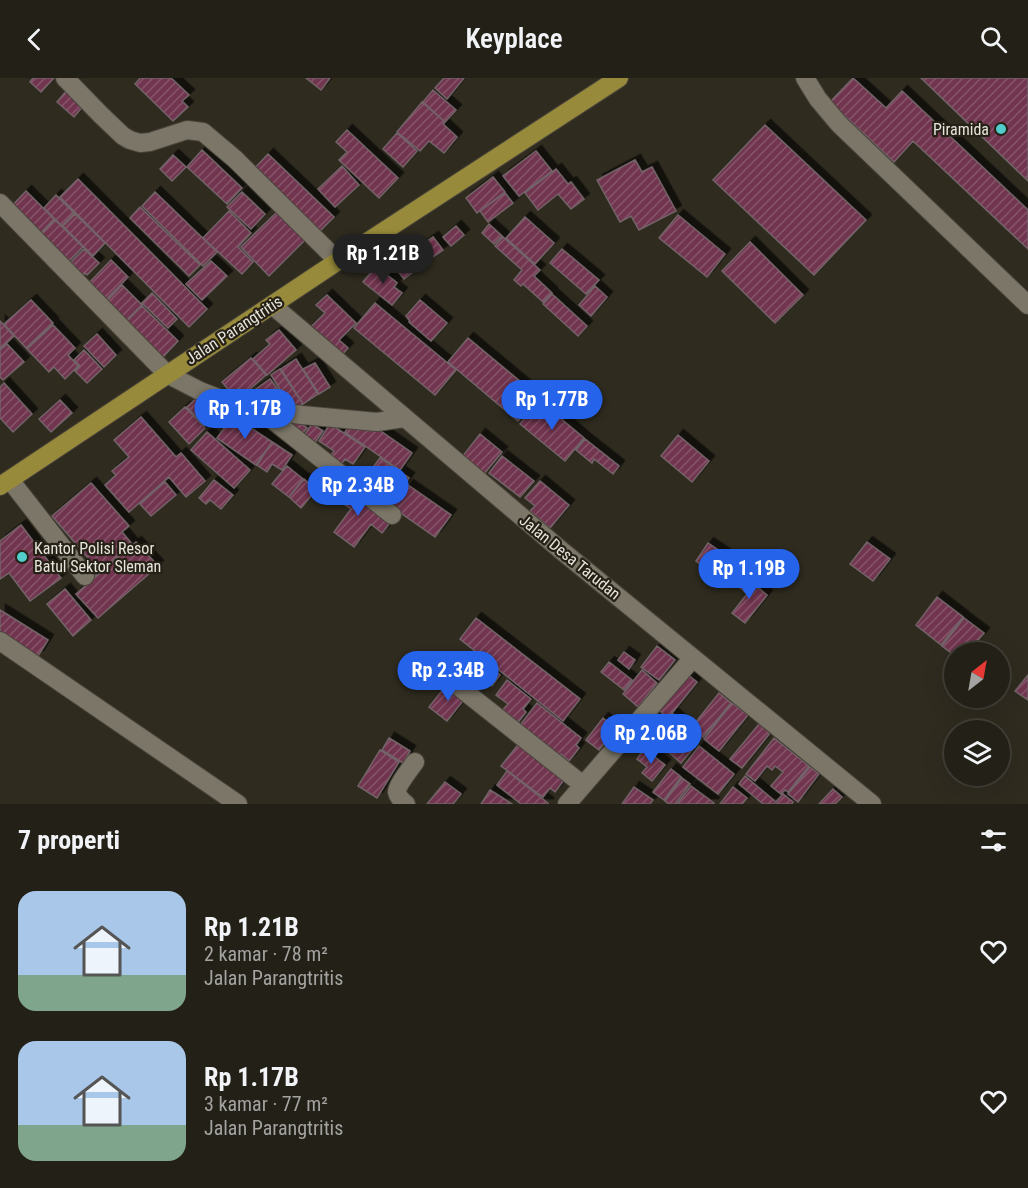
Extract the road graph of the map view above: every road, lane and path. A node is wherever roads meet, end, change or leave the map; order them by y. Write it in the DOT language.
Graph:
graph roads {
  1 [pos="65,78"];
  2 [pos="619,78"];
  3 [pos="805,78"];
  4 [pos="0,203"];
  5 [pos="338,261"];
  6 [pos="272,305"];
  7 [pos="1028,305"];
  8 [pos="167,374"];
  9 [pos="258,409"];
  10 [pos="404,418"];
  11 [pos="5,483"];
  12 [pos="392,514"];
  13 [pos="85,576"];
  14 [pos="0,640"];
  15 [pos="693,658"];
  16 [pos="454,682"];
  17 [pos="415,762"];
  18 [pos="584,785"];
  19 [pos="860,800"];
  20 [pos="238,804"];
  21 [pos="406,804"];
  22 [pos="567,804"];
  1 -- 5 [label="street"];
  2 -- 5 [label="main road, Jalan Parangtritis"];
  3 -- 7 [label="street"];
  4 -- 8 [label="street"];
  5 -- 6 [label="main road, Jalan Parangtritis"];
  6 -- 8 [label="main road, Jalan Parangtritis"];
  6 -- 10 [label="street, Jalan Desa Tarudan"];
  8 -- 9 [label="street"];
  8 -- 11 [label="main road, Jalan Parangtritis"];
  9 -- 10 [label="street"];
  9 -- 12 [label="street"];
  10 -- 15 [label="street, Jalan Desa Tarudan"];
  11 -- 13 [label="street"];
  14 -- 20 [label="street"];
  15 -- 18 [label="street"];
  15 -- 19 [label="street, Jalan Desa Tarudan"];
  16 -- 18 [label="street"];
  17 -- 21 [label="street"];
  18 -- 22 [label="street"];
}
